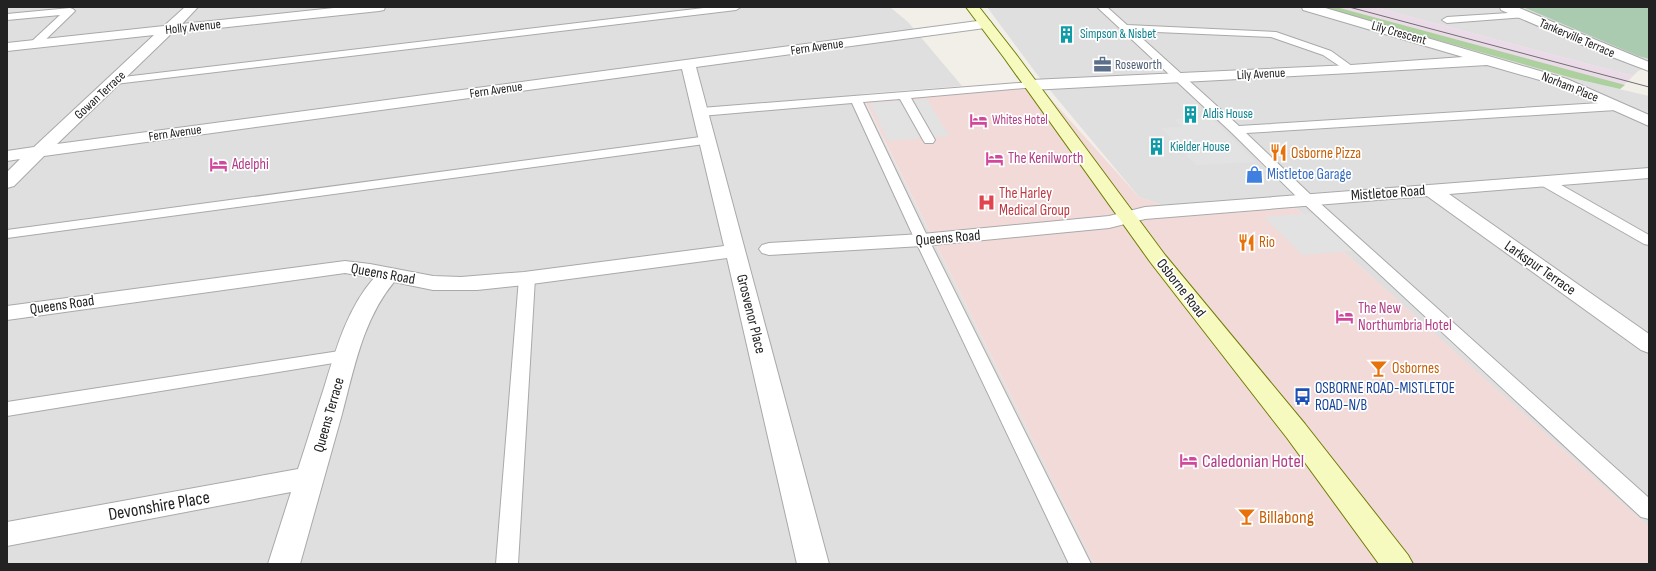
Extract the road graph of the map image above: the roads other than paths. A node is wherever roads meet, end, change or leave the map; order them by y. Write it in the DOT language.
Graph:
graph roads {
  1 [pos="192,7"];
  2 [pos="379,7"];
  3 [pos="736,7"];
  4 [pos="1102,7"];
  5 [pos="1308,7"];
  6 [pos="1506,7"];
  7 [pos="1524,15"];
  8 [pos="979,16"];
  9 [pos="7,17"];
  10 [pos="1447,20"];
  11 [pos="1126,28"];
  12 [pos="168,30"];
  13 [pos="35,44"];
  14 [pos="7,47"];
  15 [pos="1490,60"];
  16 [pos="688,65"];
  17 [pos="1649,67"];
  18 [pos="1351,69"];
  19 [pos="1180,78"];
  20 [pos="115,81"];
  21 [pos="1031,85"];
  22 [pos="904,96"];
  23 [pos="856,100"];
  24 [pos="1616,106"];
  25 [pos="701,112"];
  26 [pos="1649,121"];
  27 [pos="1236,130"];
  28 [pos="708,140"];
  29 [pos="929,140"];
  30 [pos="38,152"];
  31 [pos="7,156"];
  32 [pos="1649,173"];
  33 [pos="1544,181"];
  34 [pos="7,182"];
  35 [pos="1432,191"];
  36 [pos="1307,199"];
  37 [pos="1127,217"];
  38 [pos="7,234"];
  39 [pos="922,240"];
  40 [pos="1649,241"];
  41 [pos="769,249"];
  42 [pos="735,251"];
  43 [pos="389,274"];
  44 [pos="527,278"];
  45 [pos="7,313"];
  46 [pos="1649,345"];
  47 [pos="346,356"];
  48 [pos="7,408"];
  49 [pos="310,478"];
  50 [pos="1649,511"];
  51 [pos="7,534"];
  52 [pos="284,564"];
  53 [pos="507,564"];
  54 [pos="813,564"];
  55 [pos="1080,564"];
  56 [pos="1397,564"];
  1 -- 12 [label="street, Gowan Terrace"];
  2 -- 12 [label="street, Holly Avenue"];
  3 -- 20 [label="lane"];
  4 -- 11 [label="lane"];
  5 -- 15 [label="street, Lily Crescent"];
  6 -- 7 [label="street, Tankerville Terrace"];
  7 -- 10 [label="lane"];
  7 -- 17 [label="street, Tankerville Terrace"];
  8 -- 16 [label="street, Fern Avenue"];
  8 -- 21 [label="main road, Osborne Road"];
  9 -- 13 [label="lane"];
  11 -- 18 [label="lane"];
  11 -- 19 [label="lane"];
  12 -- 13 [label="street, Holly Avenue"];
  12 -- 20 [label="street, Gowan Terrace"];
  13 -- 14 [label="street, Holly Avenue"];
  15 -- 18 [label="street, Lily Avenue"];
  15 -- 24 [label="street, Norham Place"];
  16 -- 25 [label="street, Grosvenor Place"];
  16 -- 30 [label="street, Fern Avenue"];
  18 -- 19 [label="street, Lily Avenue"];
  19 -- 21 [label="street, Lily Avenue"];
  19 -- 27 [label="lane"];
  20 -- 30 [label="street, Gowan Terrace"];
  21 -- 22 [label="lane"];
  21 -- 37 [label="main road, Osborne Road"];
  22 -- 23 [label="lane"];
  22 -- 29 [label="lane"];
  23 -- 25 [label="lane"];
  23 -- 39 [label="lane"];
  24 -- 26 [label="street, Norham Place"];
  24 -- 27 [label="lane"];
  25 -- 28 [label="street, Grosvenor Place"];
  27 -- 36 [label="lane"];
  28 -- 38 [label="lane"];
  28 -- 42 [label="street, Grosvenor Place"];
  30 -- 31 [label="street, Fern Avenue"];
  30 -- 34 [label="street, Gowan Terrace"];
  32 -- 33 [label="street, Mistletoe Road"];
  33 -- 35 [label="street, Mistletoe Road"];
  33 -- 40 [label="lane"];
  35 -- 36 [label="street, Mistletoe Road"];
  35 -- 46 [label="street, Larkspur Terrace"];
  36 -- 37 [label="street, Mistletoe Road"];
  36 -- 50 [label="lane"];
  37 -- 39 [label="street, Queens Road"];
  37 -- 56 [label="main road, Osborne Road"];
  39 -- 41 [label="street, Queens Road"];
  39 -- 55 [label="lane"];
  42 -- 44 [label="street, Queens Road"];
  42 -- 54 [label="street, Grosvenor Place"];
  43 -- 44 [label="street, Queens Road"];
  43 -- 45 [label="street, Queens Road"];
  43 -- 47 [label="street, Queens Terrace"];
  44 -- 53 [label="lane"];
  47 -- 48 [label="lane"];
  47 -- 49 [label="street, Queens Terrace"];
  49 -- 51 [label="street, Devonshire Place"];
  49 -- 52 [label="street, Queens Terrace"];
}
